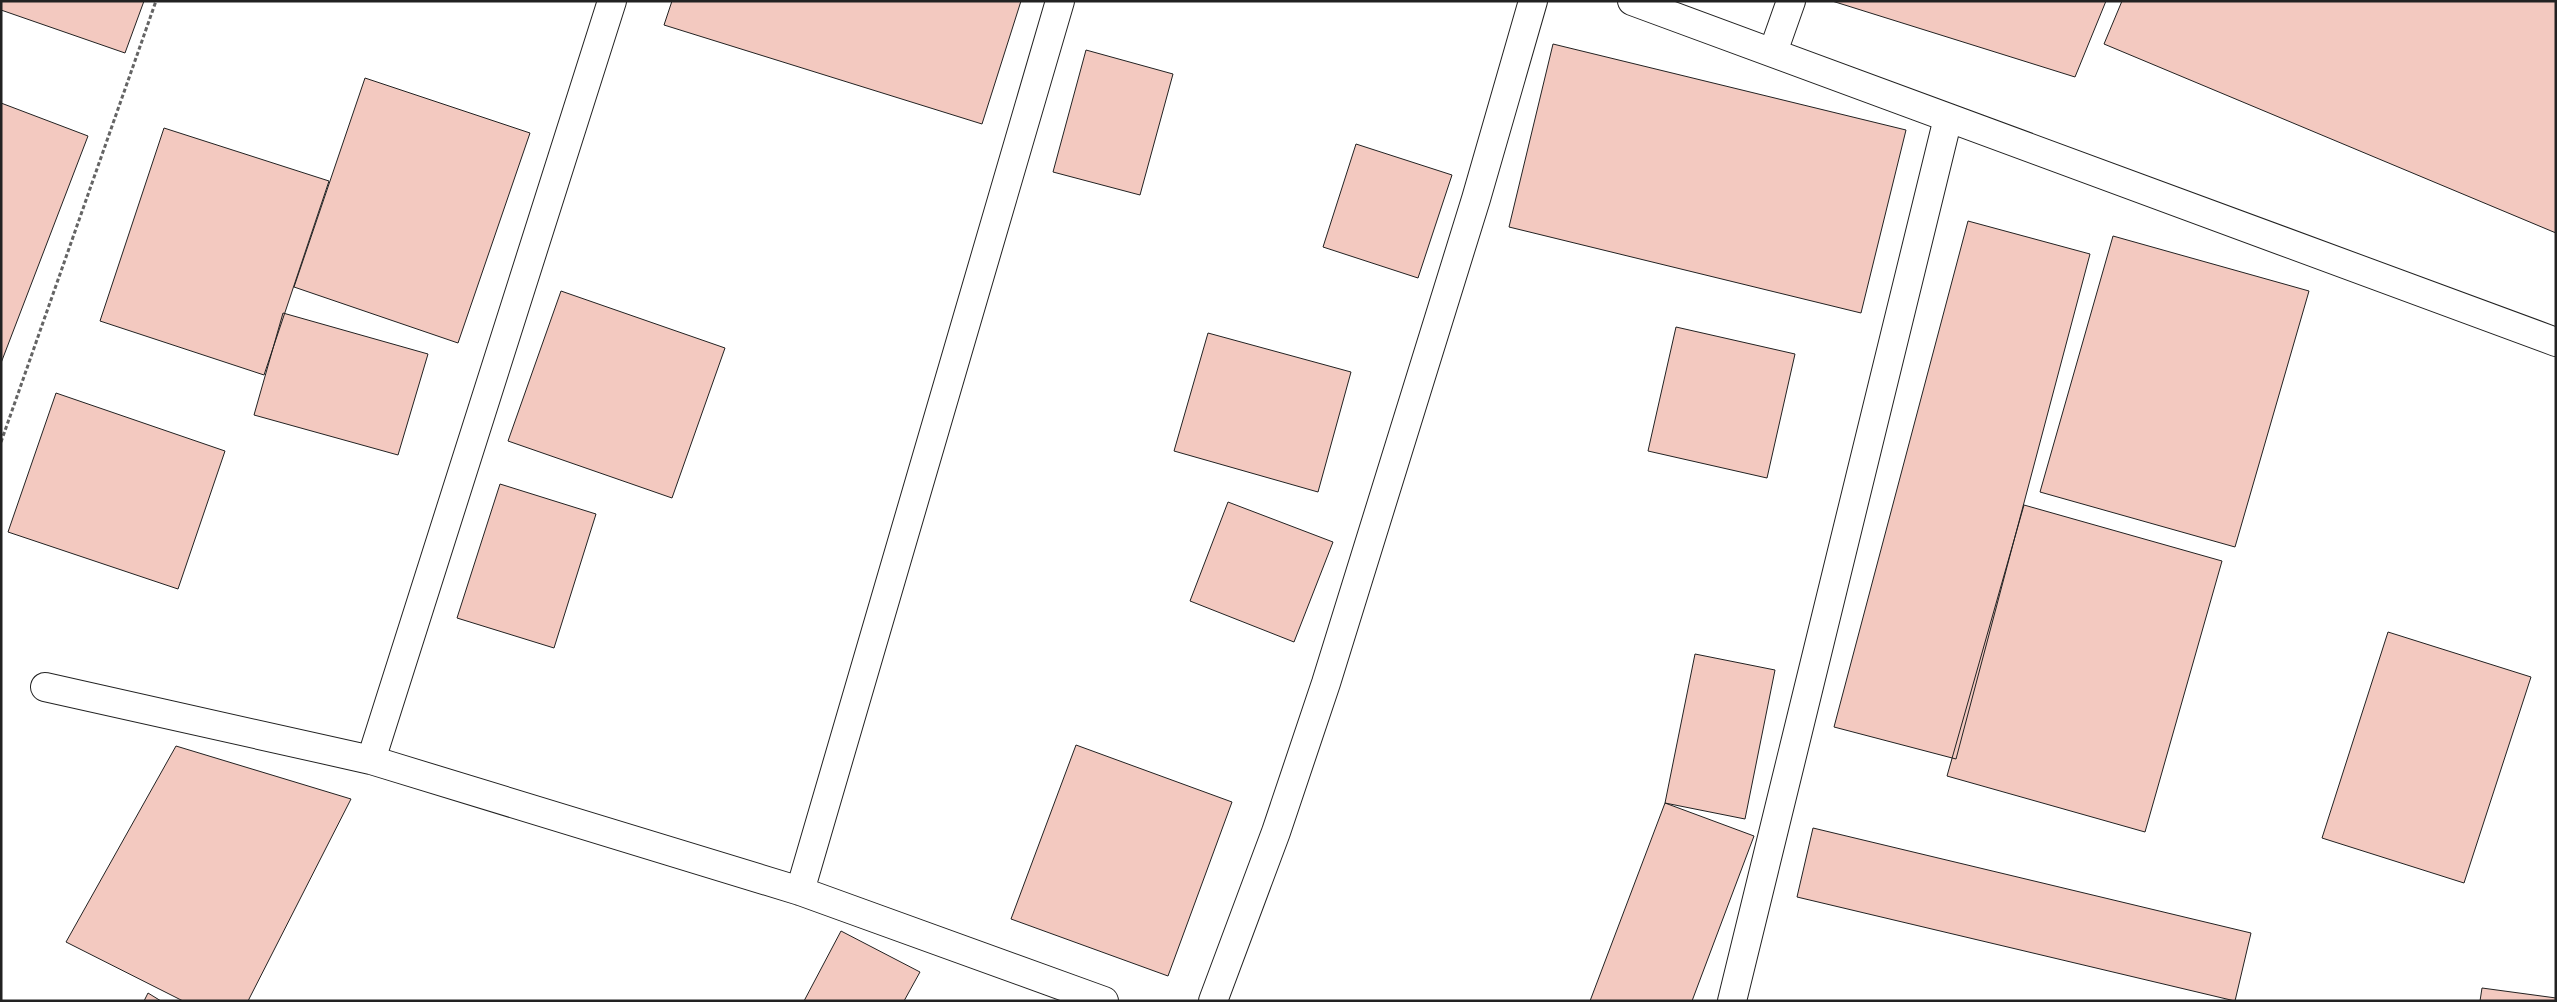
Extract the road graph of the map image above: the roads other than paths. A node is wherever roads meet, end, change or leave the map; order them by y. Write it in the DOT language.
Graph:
graph roads {
  1 [pos="612,1"];
  2 [pos="1060,1"];
  3 [pos="1533,1"];
  4 [pos="1632,1"];
  5 [pos="1790,1"];
  6 [pos="1773,52"];
  7 [pos="1948,118"];
  8 [pos="2556,342"];
  9 [pos="45,687"];
  10 [pos="371,760"];
  11 [pos="800,890"];
  12 [pos="1104,1001"];
  13 [pos="1213,1001"];
  14 [pos="1732,1001"];
  1 -- 10 [label="street"];
  2 -- 11 [label="street"];
  3 -- 13 [label="street"];
  4 -- 6 [label="street"];
  5 -- 6 [label="street"];
  6 -- 7 [label="street"];
  7 -- 8 [label="street"];
  7 -- 14 [label="street"];
  9 -- 10 [label="street"];
  10 -- 11 [label="street"];
  11 -- 12 [label="street"];
}
